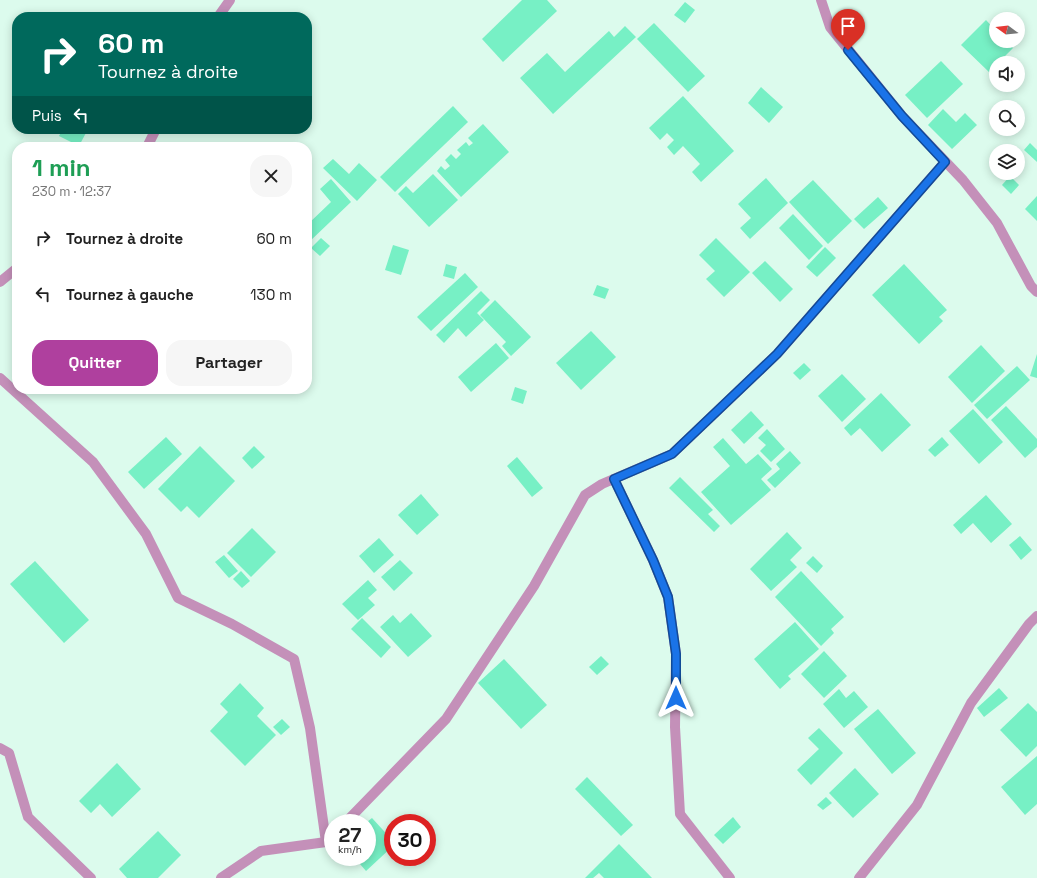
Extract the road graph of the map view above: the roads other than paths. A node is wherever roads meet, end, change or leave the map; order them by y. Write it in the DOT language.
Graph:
graph roads {
  1 [pos="230,0"];
  2 [pos="821,0"];
  3 [pos="222,12"];
  4 [pos="945,162"];
  5 [pos="12,272"];
  6 [pos="0,282"];
  7 [pos="1037,292"];
  8 [pos="0,378"];
  9 [pos="12,389"];
  10 [pos="18,394"];
  11 [pos="614,479"];
  12 [pos="1037,616"];
  13 [pos="0,748"];
  14 [pos="326,814"];
  15 [pos="354,814"];
  16 [pos="324,839"];
  17 [pos="91,878"];
  18 [pos="222,878"];
  19 [pos="730,878"];
  20 [pos="859,878"];
  1 -- 3 [label="street"];
  2 -- 4 [label="street"];
  4 -- 7 [label="street"];
  4 -- 11 [label="street"];
  5 -- 6 [label="street"];
  8 -- 9 [label="street"];
  10 -- 14 [label="street"];
  11 -- 15 [label="street"];
  11 -- 19 [label="street"];
  12 -- 20 [label="street"];
  13 -- 17 [label="street"];
  16 -- 18 [label="street"];
}
